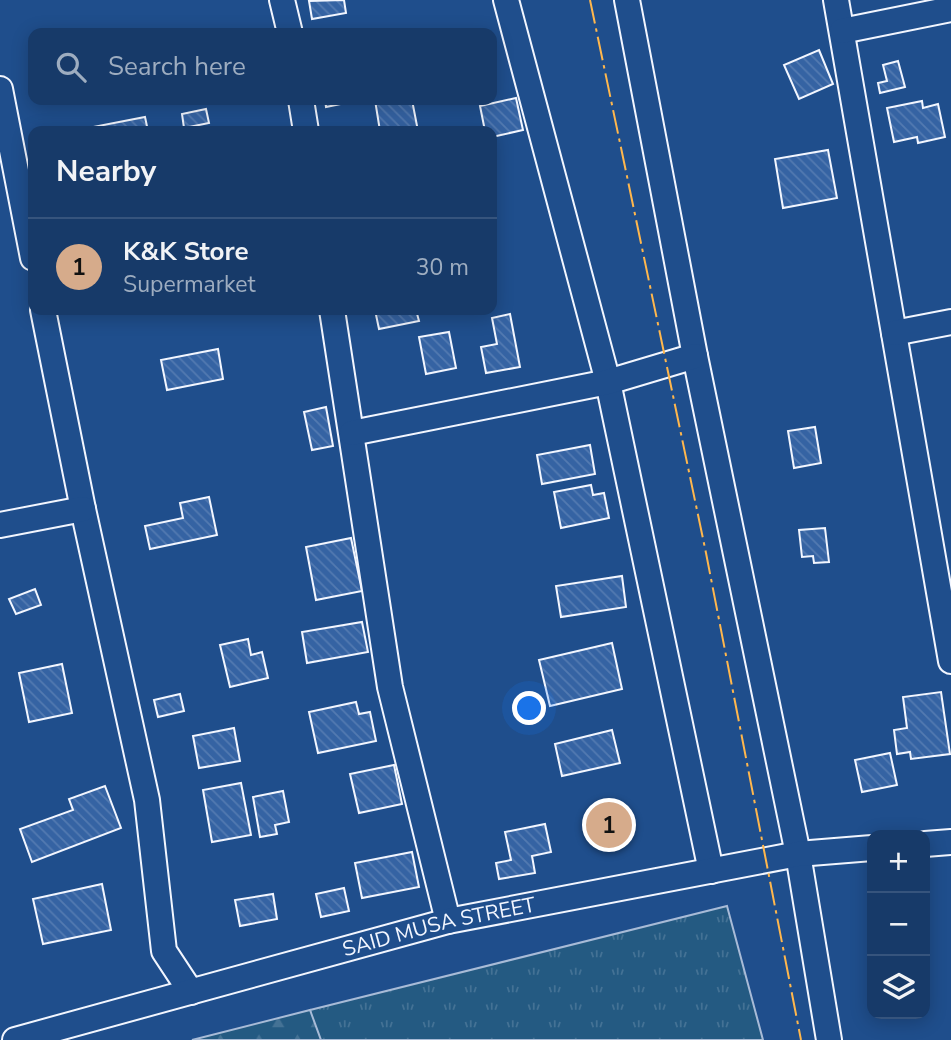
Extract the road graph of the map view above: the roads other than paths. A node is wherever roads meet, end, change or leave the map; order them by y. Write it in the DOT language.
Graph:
graph roads {
  1 [pos="282,0"];
  2 [pos="506,0"];
  3 [pos="626,0"];
  4 [pos="836,0"];
  5 [pos="951,9"];
  6 [pos="289,28"];
  7 [pos="842,31"];
  8 [pos="0,89"];
  9 [pos="302,105"];
  10 [pos="305,126"];
  11 [pos="28,232"];
  12 [pos="44,315"];
  13 [pos="333,315"];
  14 [pos="951,322"];
  15 [pos="894,333"];
  16 [pos="695,356"];
  17 [pos="608,383"];
  18 [pos="352,433"];
  19 [pos="83,509"];
  20 [pos="0,525"];
  21 [pos="949,647"];
  22 [pos="951,842"];
  23 [pos="930,844"];
  24 [pos="867,848"];
  25 [pos="798,854"];
  26 [pos="711,871"];
  27 [pos="448,921"];
  28 [pos="191,992"];
  29 [pos="15,1040"];
  30 [pos="829,1040"];
  1 -- 6 [label="street"];
  2 -- 17 [label="street"];
  3 -- 16 [label="street"];
  4 -- 7 [label="street"];
  5 -- 7 [label="street"];
  7 -- 15 [label="street"];
  8 -- 11 [label="street"];
  9 -- 10 [label="street"];
  12 -- 19 [label="street"];
  13 -- 18 [label="street"];
  14 -- 15 [label="street"];
  15 -- 21 [label="street"];
  16 -- 17 [label="street"];
  16 -- 25 [label="street"];
  17 -- 18 [label="street"];
  17 -- 26 [label="street"];
  18 -- 27 [label="street"];
  19 -- 20 [label="street"];
  19 -- 28 [label="street"];
  22 -- 23 [label="street"];
  24 -- 25 [label="street, SAID MUSA STREET"];
  25 -- 26 [label="street, SAID MUSA STREET"];
  25 -- 30 [label="street"];
  26 -- 27 [label="street, SAID MUSA STREET"];
  27 -- 28 [label="street, SAID MUSA STREET"];
  28 -- 29 [label="street, SAID MUSA STREET"];
}
